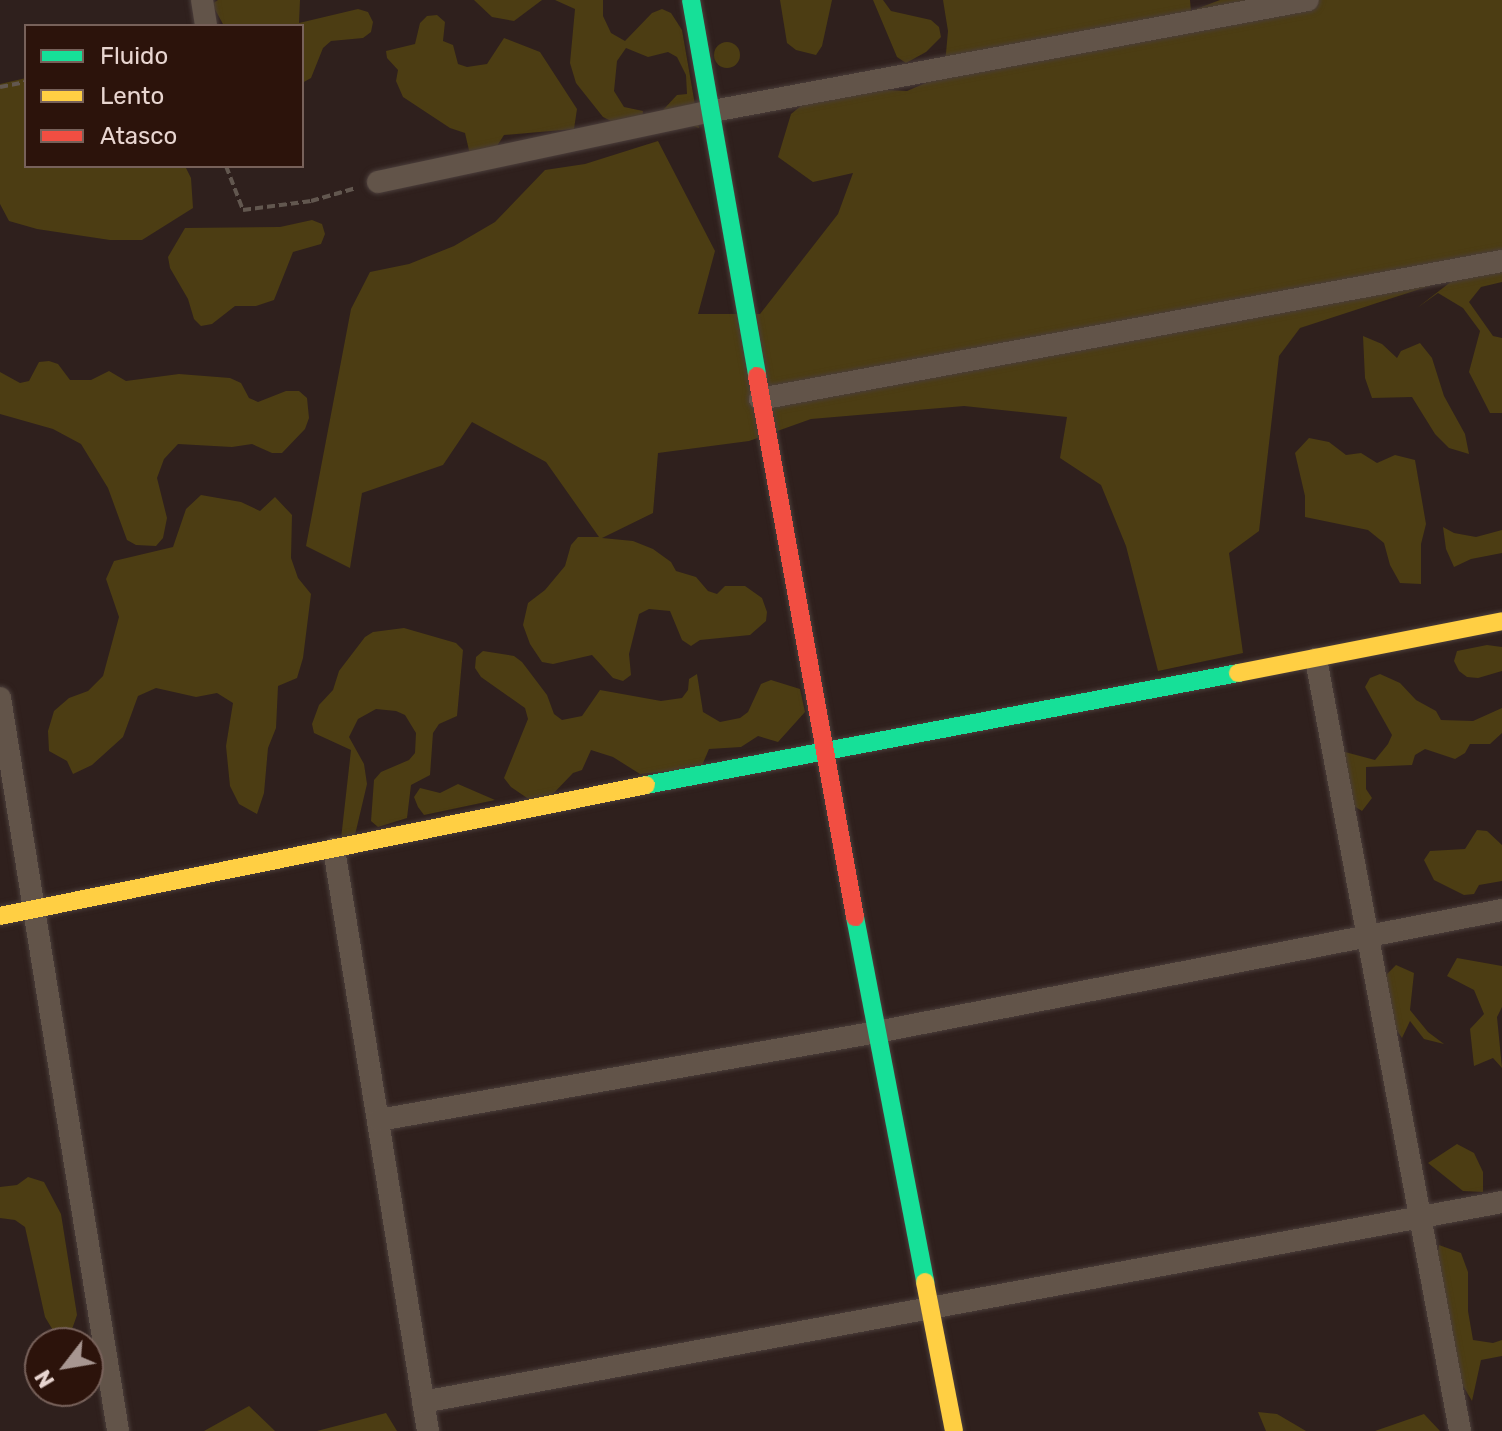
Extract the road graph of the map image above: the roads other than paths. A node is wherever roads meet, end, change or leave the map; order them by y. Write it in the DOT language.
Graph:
graph roads {
  1 [pos="202,0"];
  2 [pos="691,0"];
  3 [pos="1308,0"];
  4 [pos="1200,10"];
  5 [pos="206,24"];
  6 [pos="713,111"];
  7 [pos="378,182"];
  8 [pos="1502,261"];
  9 [pos="760,399"];
  10 [pos="1502,621"];
  11 [pos="1316,659"];
  12 [pos="0,698"];
  13 [pos="822,749"];
  14 [pos="11,849"];
  15 [pos="334,849"];
  16 [pos="33,909"];
  17 [pos="1502,910"];
  18 [pos="0,916"];
  19 [pos="1370,934"];
  20 [pos="877,1032"];
  21 [pos="379,1120"];
  22 [pos="1502,1202"];
  23 [pos="1422,1217"];
  24 [pos="932,1307"];
  25 [pos="423,1402"];
  26 [pos="118,1431"];
  27 [pos="428,1431"];
  28 [pos="954,1431"];
  29 [pos="1460,1431"];
  1 -- 5 [label="street"];
  2 -- 6 [label="street"];
  3 -- 4 [label="street"];
  4 -- 6 [label="street"];
  6 -- 7 [label="street"];
  6 -- 9 [label="street"];
  8 -- 9 [label="street"];
  9 -- 13 [label="street"];
  10 -- 11 [label="street"];
  11 -- 13 [label="street"];
  11 -- 19 [label="street"];
  12 -- 14 [label="street"];
  13 -- 15 [label="street"];
  13 -- 20 [label="street"];
  14 -- 16 [label="street"];
  15 -- 16 [label="street"];
  15 -- 21 [label="street"];
  16 -- 18 [label="street"];
  16 -- 26 [label="street"];
  17 -- 19 [label="street"];
  19 -- 20 [label="street"];
  19 -- 23 [label="street"];
  20 -- 21 [label="street"];
  20 -- 24 [label="street"];
  21 -- 25 [label="street"];
  22 -- 23 [label="street"];
  23 -- 24 [label="street"];
  23 -- 29 [label="street"];
  24 -- 25 [label="street"];
  24 -- 28 [label="street"];
  25 -- 27 [label="street"];
}
